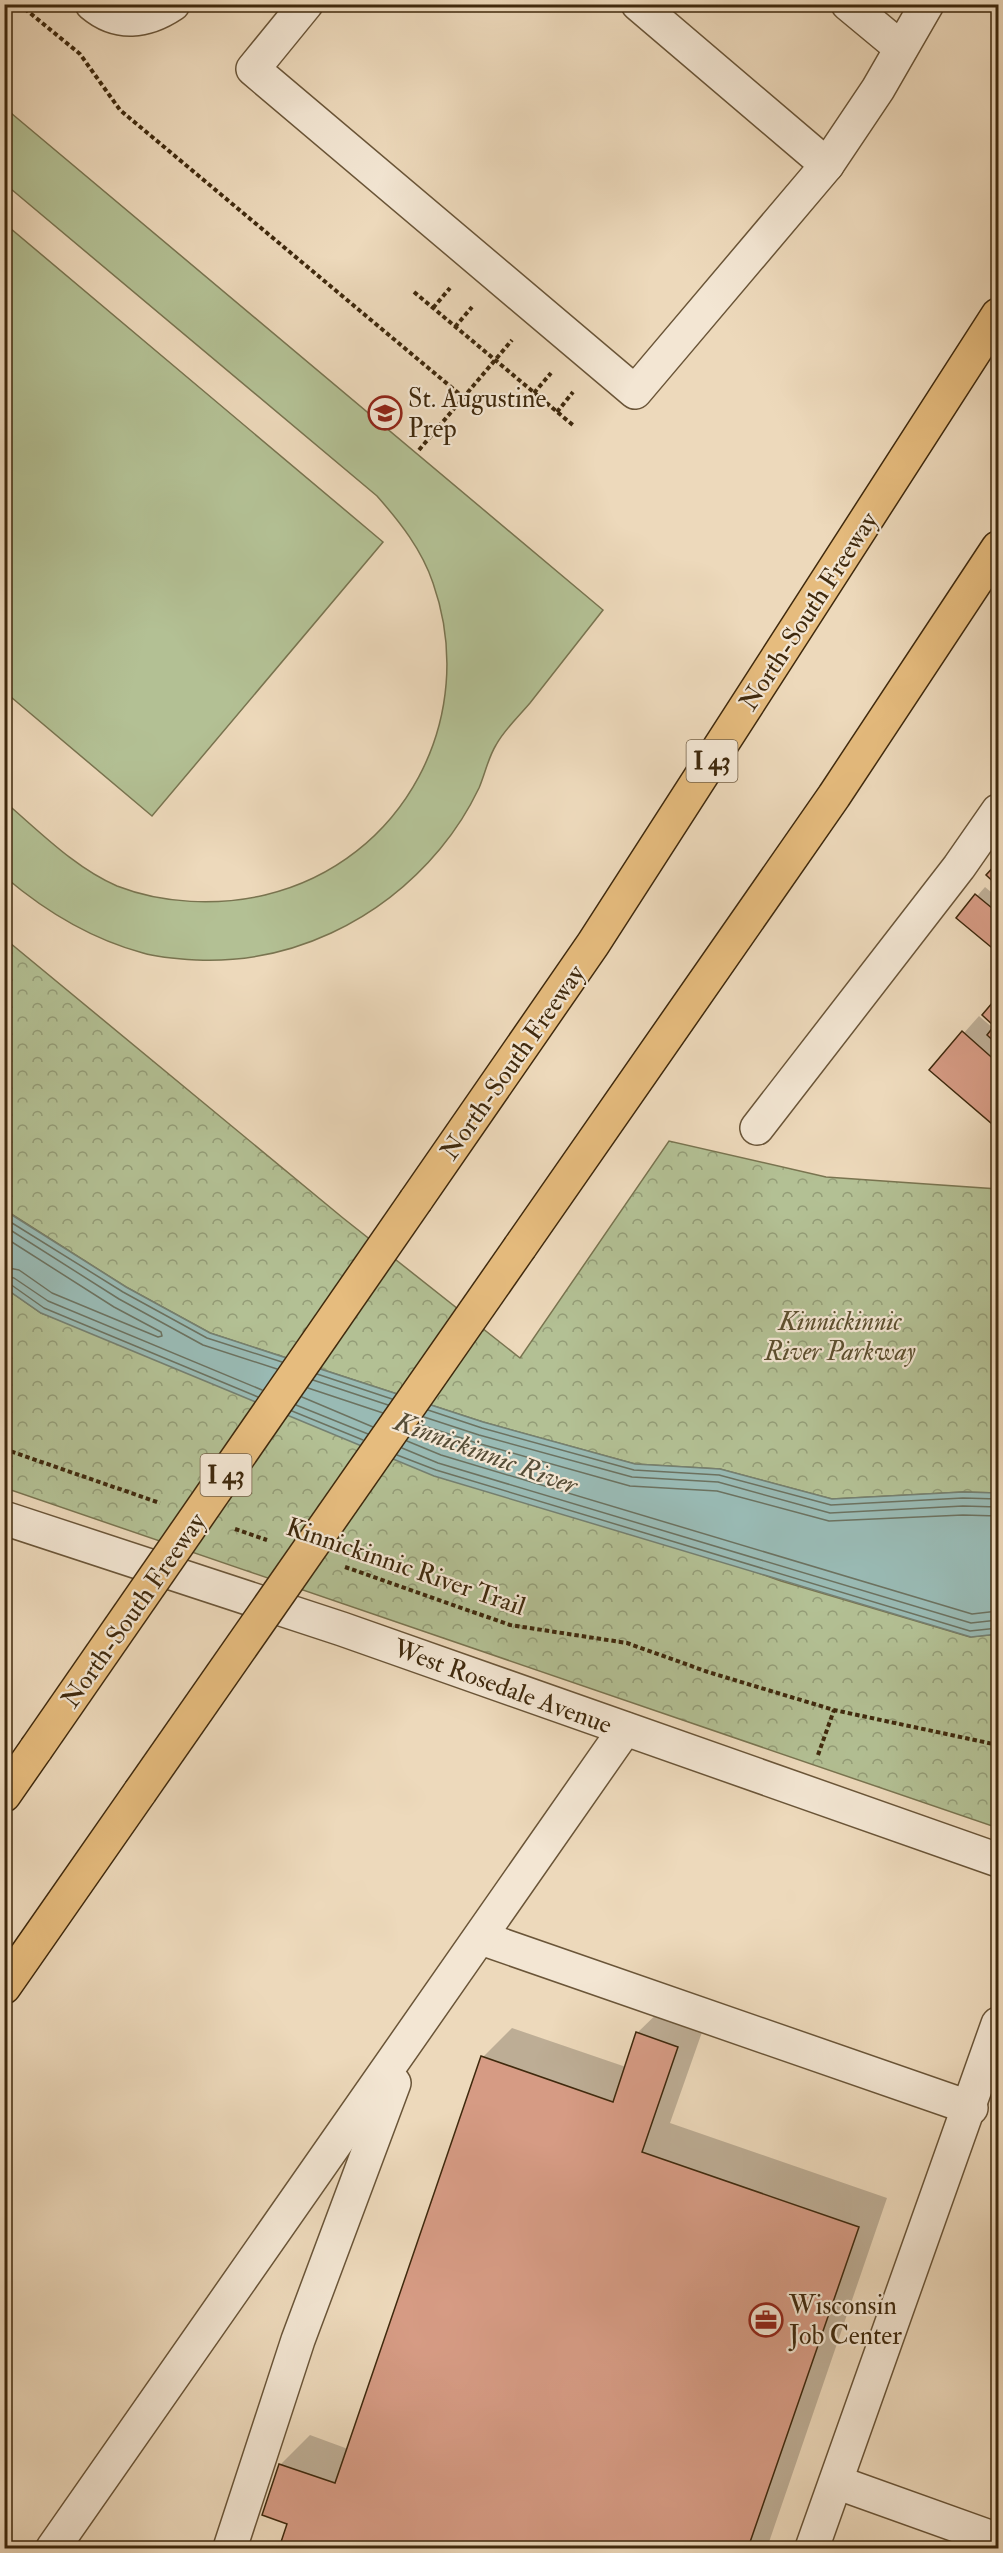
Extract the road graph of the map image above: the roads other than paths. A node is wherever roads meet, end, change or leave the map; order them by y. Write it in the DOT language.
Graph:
graph roads {
  1 [pos="92,4"];
  2 [pos="173,4"];
  3 [pos="306,4"];
  4 [pos="638,4"];
  5 [pos="848,4"];
  6 [pos="927,4"];
  7 [pos="901,48"];
  8 [pos="827,165"];
  9 [pos="999,315"];
  10 [pos="999,548"];
  11 [pos="999,811"];
  12 [pos="756,1128"];
  13 [pos="4,1518"];
  14 [pos="625,1730"];
  15 [pos="4,1795"];
  16 [pos="999,1860"];
  17 [pos="481,1938"];
  18 [pos="4,1987"];
  19 [pos="999,2024"];
  20 [pos="410,2039"];
  21 [pos="971,2108"];
  22 [pos="836,2482"];
  23 [pos="999,2540"];
  24 [pos="53,2548"];
  25 [pos="230,2548"];
  26 [pos="812,2548"];
  1 -- 2 [label="street"];
  3 -- 8 [label="street"];
  4 -- 8 [label="street"];
  5 -- 7 [label="street"];
  6 -- 7 [label="street"];
  7 -- 8 [label="street"];
  9 -- 15 [label="highway, North-South Freeway / I 43, bridge"];
  10 -- 18 [label="highway, bridge"];
  11 -- 12 [label="street"];
  13 -- 14 [label="street, West Rosedale Avenue"];
  14 -- 16 [label="street, West Rosedale Avenue"];
  14 -- 17 [label="street"];
  17 -- 20 [label="street"];
  17 -- 21 [label="street"];
  19 -- 21 [label="street"];
  20 -- 24 [label="street"];
  20 -- 25 [label="street"];
  21 -- 22 [label="street"];
  22 -- 23 [label="street"];
  22 -- 26 [label="street"];
}
